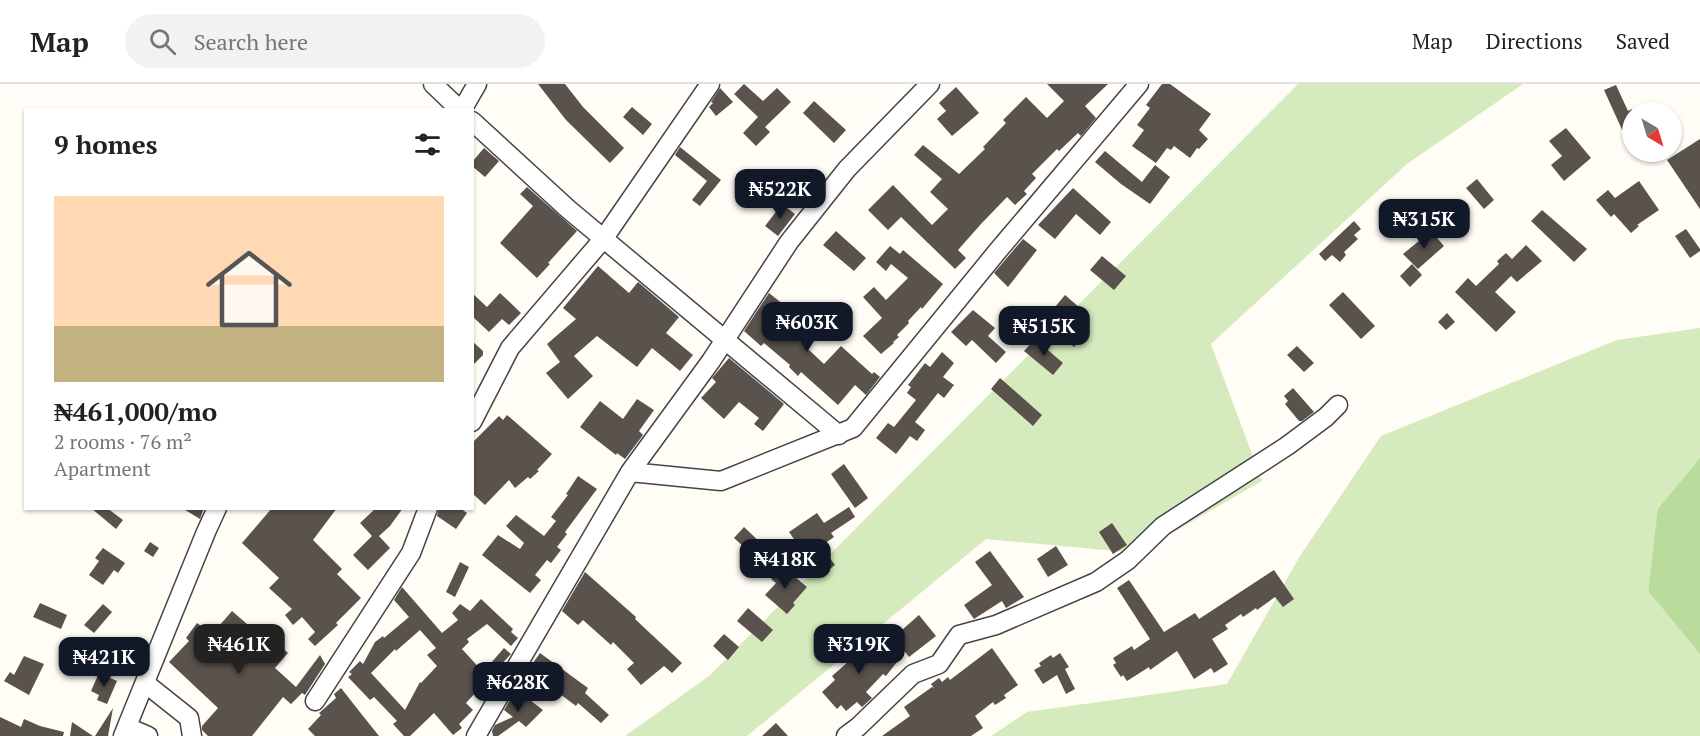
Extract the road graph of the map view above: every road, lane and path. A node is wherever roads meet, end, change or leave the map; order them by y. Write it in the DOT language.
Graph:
graph roads {
  1 [pos="433,84"];
  2 [pos="477,84"];
  3 [pos="710,84"];
  4 [pos="930,84"];
  5 [pos="1140,84"];
  6 [pos="459,108"];
  7 [pos="462,108"];
  8 [pos="474,123"];
  9 [pos="604,238"];
  10 [pos="726,340"];
  11 [pos="1338,405"];
  12 [pos="474,418"];
  13 [pos="840,435"];
  14 [pos="630,472"];
  15 [pos="216,510"];
  16 [pos="428,510"];
  17 [pos="145,683"];
  18 [pos="315,701"];
  19 [pos="125,732"];
  20 [pos="148,736"];
  21 [pos="192,736"];
  22 [pos="476,736"];
  23 [pos="846,736"];
  1 -- 6 [label="street"];
  2 -- 7 [label="street"];
  3 -- 9 [label="street"];
  4 -- 10 [label="street"];
  5 -- 13 [label="street"];
  8 -- 9 [label="street"];
  9 -- 10 [label="street"];
  9 -- 12 [label="street"];
  10 -- 13 [label="street"];
  10 -- 14 [label="street"];
  11 -- 23 [label="street"];
  13 -- 14 [label="street"];
  14 -- 22 [label="street"];
  15 -- 17 [label="street"];
  16 -- 18 [label="street"];
  17 -- 19 [label="street"];
  17 -- 21 [label="street"];
  19 -- 20 [label="street"];
}
